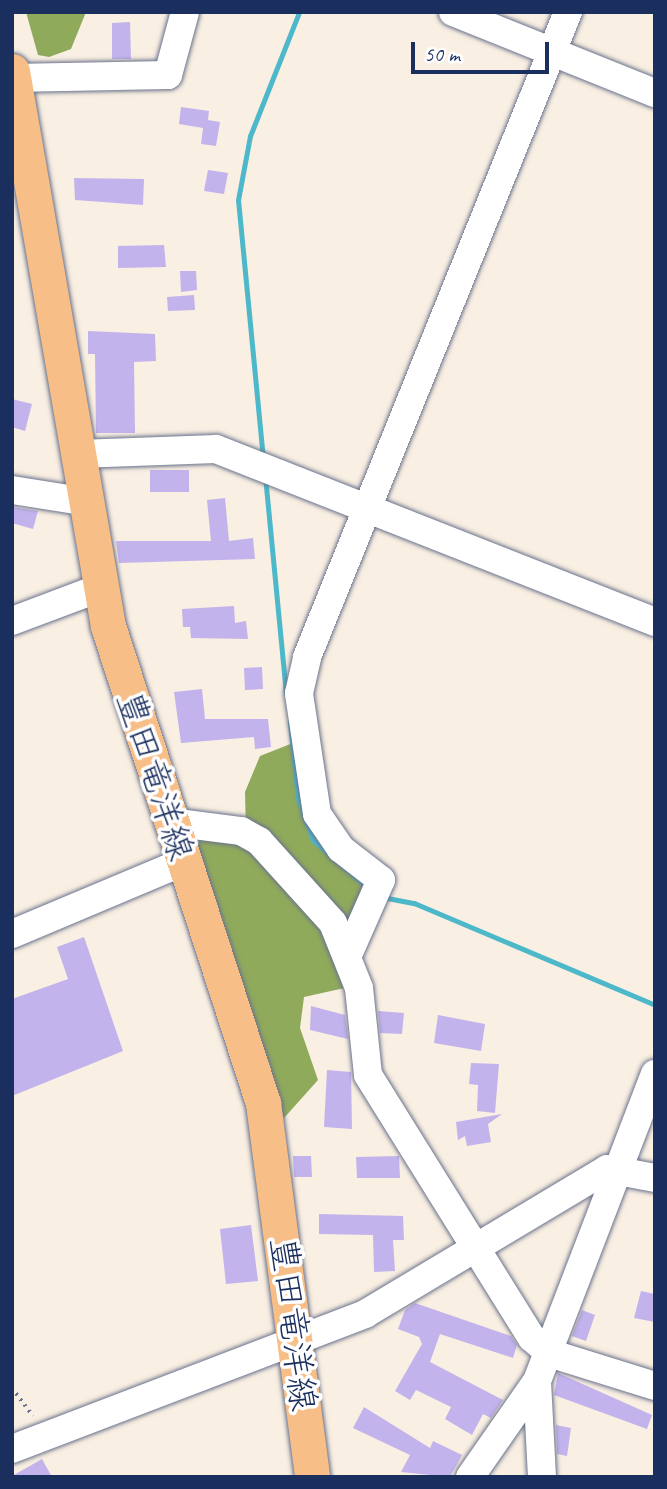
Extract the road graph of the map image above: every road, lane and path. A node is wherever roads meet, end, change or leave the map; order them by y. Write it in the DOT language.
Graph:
graph roads {
  1 [pos="185,12"];
  2 [pos="453,12"];
  3 [pos="568,12"];
  4 [pos="552,52"];
  5 [pos="14,76"];
  6 [pos="655,93"];
  7 [pos="78,454"];
  8 [pos="12,490"];
  9 [pos="88,502"];
  10 [pos="366,503"];
  11 [pos="100,589"];
  12 [pos="12,621"];
  13 [pos="655,622"];
  14 [pos="170,822"];
  15 [pos="183,862"];
  16 [pos="12,934"];
  17 [pos="347,957"];
  18 [pos="655,1074"];
  19 [pos="618,1170"];
  20 [pos="655,1178"];
  21 [pos="476,1242"];
  22 [pos="296,1340"];
  23 [pos="549,1353"];
  24 [pos="537,1381"];
  25 [pos="655,1386"];
  26 [pos="12,1388"];
  27 [pos="47,1434"];
  28 [pos="12,1449"];
  29 [pos="312,1477"];
  30 [pos="470,1477"];
  31 [pos="542,1477"];
  1 -- 5 [label="street"];
  2 -- 4 [label="street"];
  3 -- 4 [label="street"];
  4 -- 6 [label="street"];
  4 -- 10 [label="street"];
  5 -- 7 [label="main road, 豊田竜洋線"];
  7 -- 9 [label="main road, 豊田竜洋線"];
  7 -- 10 [label="street"];
  8 -- 9 [label="street"];
  9 -- 11 [label="main road, 豊田竜洋線"];
  10 -- 13 [label="street"];
  10 -- 17 [label="street"];
  11 -- 12 [label="street"];
  11 -- 14 [label="main road, 豊田竜洋線"];
  14 -- 15 [label="main road, 豊田竜洋線"];
  14 -- 17 [label="street"];
  15 -- 16 [label="street"];
  15 -- 22 [label="main road, 豊田竜洋線"];
  17 -- 21 [label="street"];
  18 -- 19 [label="street"];
  19 -- 20 [label="street"];
  19 -- 21 [label="street"];
  19 -- 23 [label="street"];
  21 -- 22 [label="street"];
  21 -- 23 [label="street"];
  22 -- 27 [label="street"];
  22 -- 29 [label="main road, 豊田竜洋線"];
  23 -- 24 [label="street"];
  23 -- 25 [label="street"];
  24 -- 30 [label="street"];
  24 -- 31 [label="street"];
  26 -- 27 [label="path"];
  27 -- 28 [label="street"];
}
